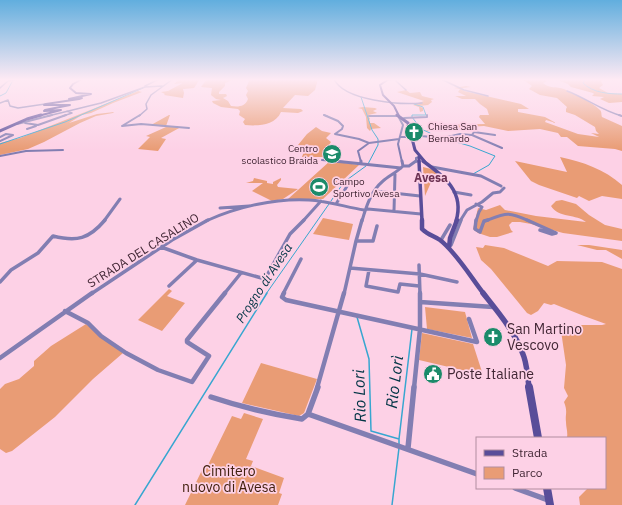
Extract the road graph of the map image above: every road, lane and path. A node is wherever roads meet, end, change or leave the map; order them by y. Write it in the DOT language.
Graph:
graph roads {
  1 [pos="10,103"];
  2 [pos="55,103"];
  3 [pos="99,103"];
  4 [pos="147,103"];
  5 [pos="389,103"];
  6 [pos="392,103"];
  7 [pos="422,103"];
  8 [pos="589,103"];
  9 [pos="45,104"];
  10 [pos="67,111"];
  11 [pos="387,113"];
  12 [pos="324,115"];
  13 [pos="427,115"];
  14 [pos="370,116"];
  15 [pos="398,116"];
  16 [pos="622,116"];
  17 [pos="404,120"];
  18 [pos="24,122"];
  19 [pos="17,124"];
  20 [pos="38,125"];
  21 [pos="189,128"];
  22 [pos="27,129"];
  23 [pos="0,131"];
  24 [pos="6,134"];
  25 [pos="472,135"];
  26 [pos="495,135"];
  27 [pos="410,136"];
  28 [pos="0,137"];
  29 [pos="400,138"];
  30 [pos="0,141"];
  31 [pos="369,144"];
  32 [pos="502,148"];
  33 [pos="63,150"];
  34 [pos="0,156"];
  35 [pos="419,157"];
  36 [pos="322,160"];
  37 [pos="361,163"];
  38 [pos="420,166"];
  39 [pos="402,167"];
  40 [pos="432,167"];
  41 [pos="395,174"];
  42 [pos="350,183"];
  43 [pos="375,191"];
  44 [pos="454,192"];
  45 [pos="394,193"];
  46 [pos="470,194"];
  47 [pos="420,196"];
  48 [pos="120,199"];
  49 [pos="321,201"];
  50 [pos="336,204"];
  51 [pos="476,204"];
  52 [pos="256,206"];
  53 [pos="220,208"];
  54 [pos="365,210"];
  55 [pos="394,211"];
  56 [pos="421,214"];
  57 [pos="450,225"];
  58 [pos="377,226"];
  59 [pos="540,230"];
  60 [pos="440,240"];
  61 [pos="356,241"];
  62 [pos="449,241"];
  63 [pos="161,247"];
  64 [pos="450,249"];
  65 [pos="301,259"];
  66 [pos="197,260"];
  67 [pos="419,265"];
  68 [pos="350,268"];
  69 [pos="368,270"];
  70 [pos="241,273"];
  71 [pos="420,274"];
  72 [pos="0,282"];
  73 [pos="457,282"];
  74 [pos="169,286"];
  75 [pos="419,286"];
  76 [pos="420,302"];
  77 [pos="493,306"];
  78 [pos="65,311"];
  79 [pos="340,311"];
  80 [pos="469,319"];
  81 [pos="420,329"];
  82 [pos="0,358"];
  83 [pos="210,397"];
  84 [pos="308,414"];
  85 [pos="538,437"];
  86 [pos="408,448"];
  87 [pos="476,474"];
  88 [pos="517,489"];
  89 [pos="547,489"];
  90 [pos="549,503"];
  1 -- 9 [label="street"];
  2 -- 9 [label="street"];
  3 -- 10 [label="street"];
  4 -- 21 [label="street"];
  5 -- 6 [label="street"];
  6 -- 7 [label="street"];
  6 -- 15 [label="street"];
  8 -- 16 [label="street"];
  9 -- 19 [label="street"];
  10 -- 18 [label="street"];
  10 -- 20 [label="street"];
  11 -- 15 [label="street"];
  12 -- 31 [label="street"];
  13 -- 17 [label="street"];
  14 -- 15 [label="street"];
  15 -- 17 [label="street"];
  15 -- 29 [label="street"];
  17 -- 27 [label="street"];
  18 -- 19 [label="street"];
  18 -- 20 [label="street"];
  19 -- 23 [label="street"];
  20 -- 22 [label="street"];
  23 -- 24 [label="street"];
  24 -- 28 [label="street"];
  24 -- 30 [label="street"];
  25 -- 26 [label="street"];
  25 -- 27 [label="street"];
  25 -- 32 [label="street"];
  27 -- 29 [label="street"];
  27 -- 35 [label="street"];
  29 -- 31 [label="street"];
  29 -- 39 [label="street"];
  31 -- 37 [label="street"];
  33 -- 34 [label="street"];
  35 -- 38 [label="street"];
  35 -- 39 [label="street"];
  35 -- 40 [label="street"];
  36 -- 37 [label="street"];
  37 -- 39 [label="street"];
  38 -- 40 [label="street"];
  38 -- 47 [label="street"];
  39 -- 41 [label="street"];
  40 -- 44 [label="street"];
  40 -- 51 [label="street"];
  41 -- 43 [label="street"];
  41 -- 45 [label="street"];
  42 -- 50 [label="street"];
  43 -- 45 [label="street"];
  43 -- 54 [label="street"];
  44 -- 46 [label="street"];
  44 -- 62 [label="street"];
  45 -- 47 [label="street"];
  45 -- 55 [label="street"];
  47 -- 56 [label="street"];
  48 -- 72 [label="street"];
  49 -- 50 [label="street, STRADA DEL CASALINO"];
  49 -- 52 [label="street, STRADA DEL CASALINO"];
  49 -- 70 [label="street"];
  50 -- 54 [label="street, STRADA DEL CASALINO"];
  51 -- 59 [label="street"];
  51 -- 64 [label="street"];
  52 -- 53 [label="street, STRADA DEL CASALINO"];
  52 -- 63 [label="street, STRADA DEL CASALINO"];
  54 -- 55 [label="street, STRADA DEL CASALINO"];
  54 -- 61 [label="street"];
  55 -- 56 [label="street, STRADA DEL CASALINO"];
  56 -- 60 [label="street"];
  57 -- 60 [label="street"];
  58 -- 61 [label="street"];
  60 -- 62 [label="street"];
  60 -- 64 [label="street"];
  61 -- 68 [label="street"];
  62 -- 64 [label="street"];
  63 -- 66 [label="street"];
  63 -- 78 [label="street, STRADA DEL CASALINO"];
  64 -- 77 [label="street"];
  65 -- 79 [label="street"];
  66 -- 70 [label="street"];
  66 -- 74 [label="street"];
  67 -- 71 [label="street"];
  68 -- 69 [label="street"];
  68 -- 79 [label="street"];
  69 -- 71 [label="street"];
  69 -- 75 [label="street"];
  70 -- 78 [label="street"];
  71 -- 73 [label="street"];
  71 -- 75 [label="street"];
  75 -- 76 [label="street"];
  76 -- 77 [label="street"];
  76 -- 81 [label="street"];
  77 -- 85 [label="street"];
  78 -- 82 [label="street, STRADA DEL CASALINO"];
  79 -- 81 [label="street"];
  79 -- 84 [label="street"];
  80 -- 81 [label="street"];
  81 -- 86 [label="street"];
  83 -- 84 [label="street"];
  84 -- 86 [label="street"];
  86 -- 87 [label="street"];
  88 -- 90 [label="street"];
  89 -- 90 [label="street"];
}
